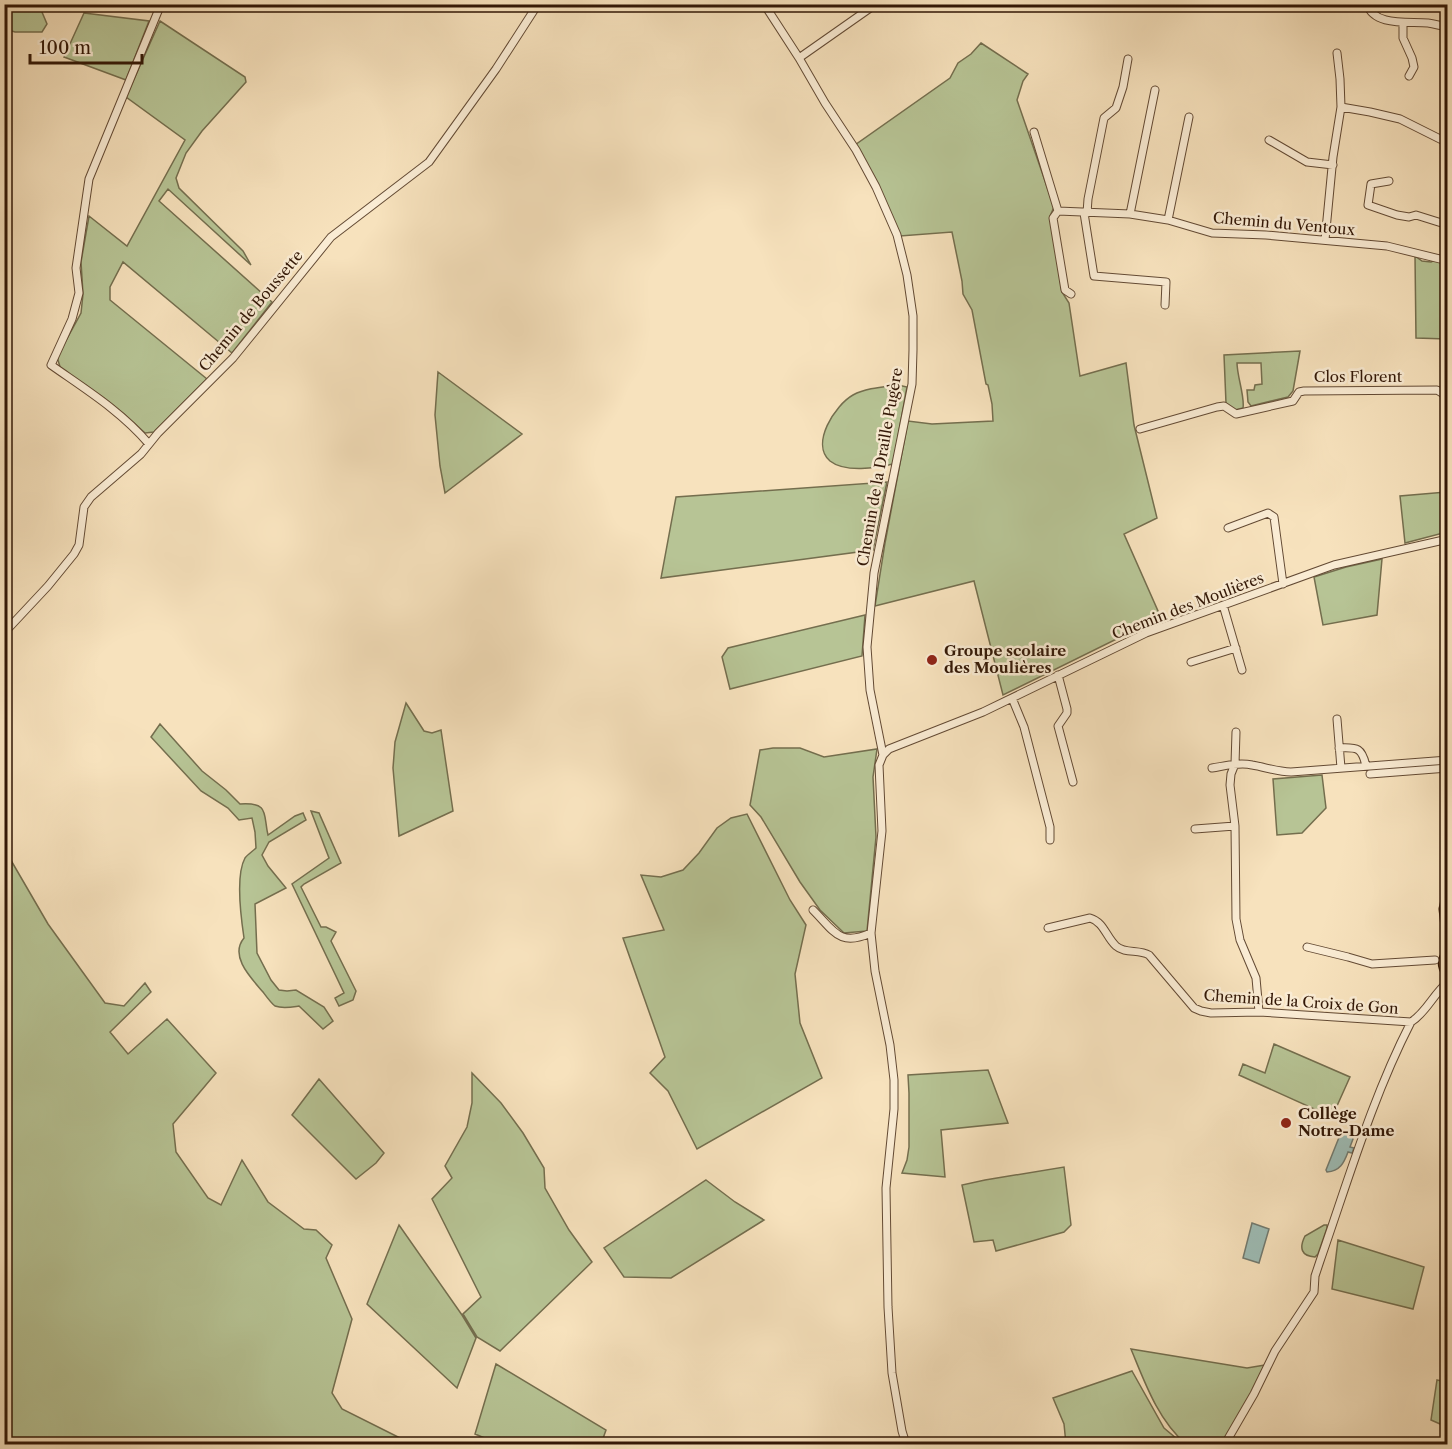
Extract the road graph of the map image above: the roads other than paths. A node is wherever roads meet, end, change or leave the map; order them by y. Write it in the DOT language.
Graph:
graph roads {
  1 [pos="161,4"];
  2 [pos="538,4"];
  3 [pos="764,4"];
  4 [pos="876,4"];
  5 [pos="1367,4"];
  6 [pos="1403,23"];
  7 [pos="1448,27"];
  8 [pos="1337,53"];
  9 [pos="799,58"];
  10 [pos="1128,59"];
  11 [pos="1409,76"];
  12 [pos="1155,90"];
  13 [pos="1341,107"];
  14 [pos="1189,117"];
  15 [pos="1034,132"];
  16 [pos="1269,140"];
  17 [pos="1448,143"];
  18 [pos="1333,165"];
  19 [pos="1389,181"];
  20 [pos="1058,211"];
  21 [pos="1085,213"];
  22 [pos="1130,214"];
  23 [pos="1168,220"];
  24 [pos="1448,225"];
  25 [pos="1325,240"];
  26 [pos="1448,261"];
  27 [pos="1071,294"];
  28 [pos="1165,305"];
  29 [pos="1448,425"];
  30 [pos="1140,429"];
  31 [pos="149,444"];
  32 [pos="1228,528"];
  33 [pos="1448,539"];
  34 [pos="1283,584"];
  35 [pos="1223,605"];
  36 [pos="4,633"];
  37 [pos="1236,648"];
  38 [pos="1191,662"];
  39 [pos="1242,670"];
  40 [pos="1058,675"];
  41 [pos="1012,698"];
  42 [pos="1337,719"];
  43 [pos="1236,732"];
  44 [pos="1339,748"];
  45 [pos="883,755"];
  46 [pos="1447,760"];
  47 [pos="1234,764"];
  48 [pos="1366,766"];
  49 [pos="1212,768"];
  50 [pos="1341,768"];
  51 [pos="1448,768"];
  52 [pos="1370,774"];
  53 [pos="1072,782"];
  54 [pos="1235,826"];
  55 [pos="1195,829"];
  56 [pos="1050,840"];
  57 [pos="1448,896"];
  58 [pos="813,909"];
  59 [pos="1048,928"];
  60 [pos="871,933"];
  61 [pos="1448,936"];
  62 [pos="1307,947"];
  63 [pos="1447,954"];
  64 [pos="1443,967"];
  65 [pos="1448,982"];
  66 [pos="1436,993"];
  67 [pos="1259,1012"];
  68 [pos="1411,1022"];
  69 [pos="906,1444"];
  70 [pos="1225,1444"];
  1 -- 31 [label="street"];
  2 -- 31 [label="street, Chemin de Boussette"];
  3 -- 9 [label="street, Chemin de la Draille Pugère"];
  4 -- 9 [label="street"];
  5 -- 6 [label="street"];
  6 -- 7 [label="street"];
  6 -- 11 [label="street"];
  8 -- 13 [label="street"];
  9 -- 45 [label="street, Chemin de la Draille Pugère"];
  10 -- 21 [label="street"];
  12 -- 22 [label="street"];
  13 -- 17 [label="street"];
  13 -- 18 [label="street"];
  14 -- 23 [label="street"];
  15 -- 20 [label="street"];
  16 -- 18 [label="street"];
  18 -- 25 [label="street"];
  19 -- 24 [label="street"];
  20 -- 21 [label="street, Chemin du Ventoux"];
  20 -- 27 [label="street"];
  21 -- 22 [label="street, Chemin du Ventoux"];
  21 -- 28 [label="street"];
  22 -- 23 [label="street, Chemin du Ventoux"];
  23 -- 25 [label="street, Chemin du Ventoux"];
  25 -- 26 [label="street, Chemin du Ventoux"];
  29 -- 30 [label="street, Clos Florent"];
  31 -- 36 [label="street, Chemin de Boussette"];
  32 -- 34 [label="street"];
  33 -- 34 [label="street, Chemin des Moulières"];
  34 -- 35 [label="street, Chemin des Moulières"];
  35 -- 37 [label="street"];
  35 -- 40 [label="street, Chemin des Moulières"];
  37 -- 38 [label="street"];
  37 -- 39 [label="street"];
  40 -- 41 [label="street, Chemin des Moulières"];
  40 -- 53 [label="street"];
  41 -- 45 [label="street, Chemin des Moulières"];
  41 -- 56 [label="street"];
  42 -- 44 [label="street"];
  43 -- 47 [label="street"];
  44 -- 48 [label="street"];
  44 -- 50 [label="street"];
  45 -- 60 [label="street, Chemin de la Draille Pugère"];
  46 -- 48 [label="street"];
  47 -- 49 [label="street"];
  47 -- 50 [label="street"];
  47 -- 54 [label="street"];
  48 -- 50 [label="street"];
  51 -- 52 [label="street"];
  54 -- 55 [label="street"];
  54 -- 67 [label="street"];
  57 -- 61 [label="main road"];
  58 -- 60 [label="street"];
  59 -- 67 [label="street, Chemin de la Croix de Gon"];
  60 -- 69 [label="street, Chemin de la Draille Pugère"];
  62 -- 64 [label="street"];
  63 -- 64 [label="main road"];
  64 -- 66 [label="street, Chemin de la Croix de Gon"];
  65 -- 66 [label="street, Chemin de la Croix de Gon"];
  66 -- 68 [label="street, Chemin de la Croix de Gon"];
  67 -- 68 [label="street, Chemin de la Croix de Gon"];
  68 -- 70 [label="street"];
}
